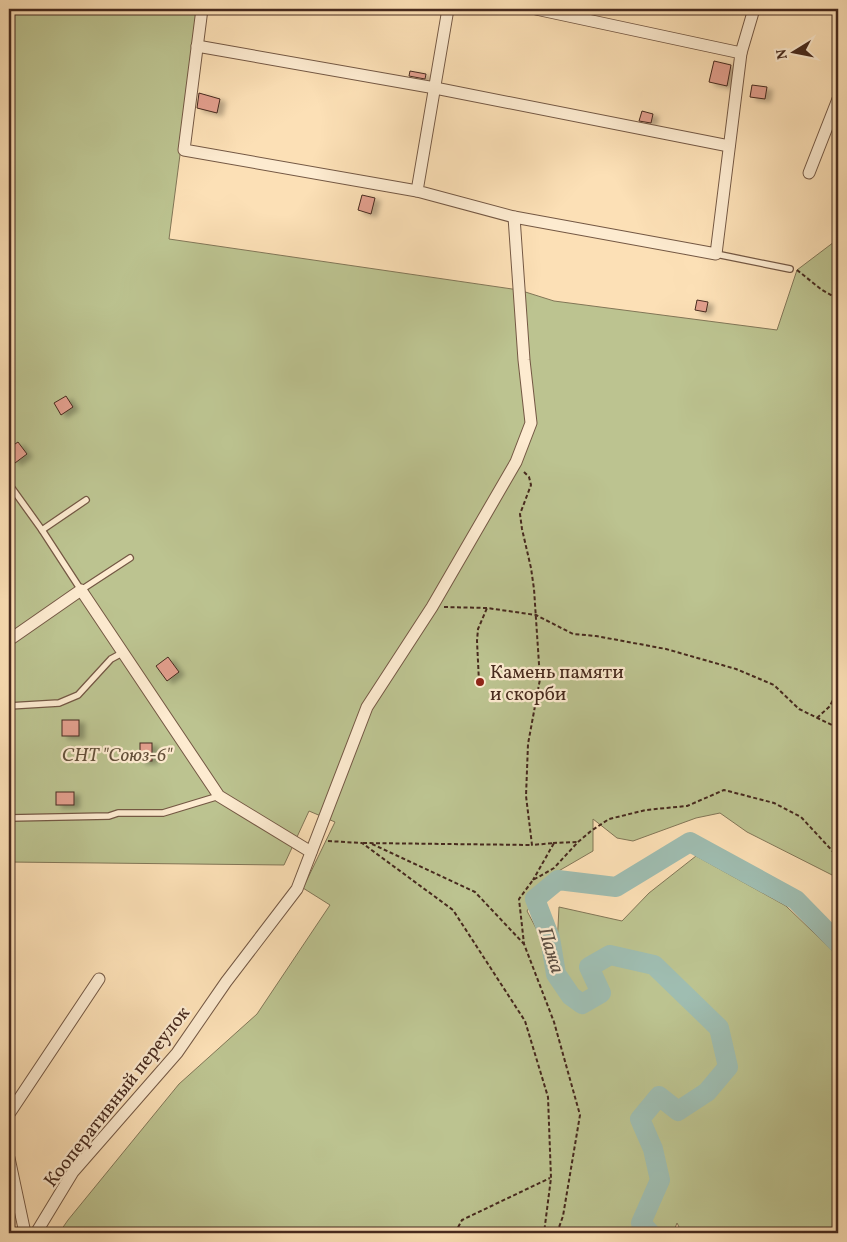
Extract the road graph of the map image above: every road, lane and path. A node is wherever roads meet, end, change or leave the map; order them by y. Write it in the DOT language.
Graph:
graph roads {
  1 [pos="202,9"];
  2 [pos="448,9"];
  3 [pos="536,9"];
  4 [pos="754,9"];
  5 [pos="197,46"];
  6 [pos="741,53"];
  7 [pos="434,88"];
  8 [pos="838,99"];
  9 [pos="729,146"];
  10 [pos="809,173"];
  11 [pos="417,192"];
  12 [pos="514,217"];
  13 [pos="716,254"];
  14 [pos="794,270"];
  15 [pos="838,299"];
  16 [pos="516,462"];
  17 [pos="9,484"];
  18 [pos="86,500"];
  19 [pos="42,530"];
  20 [pos="130,558"];
  21 [pos="81,590"];
  22 [pos="432,607"];
  23 [pos="487,608"];
  24 [pos="536,615"];
  25 [pos="9,638"];
  26 [pos="124,652"];
  27 [pos="479,682"];
  28 [pos="838,689"];
  29 [pos="9,706"];
  30 [pos="817,718"];
  31 [pos="838,728"];
  32 [pos="219,796"];
  33 [pos="9,818"];
  34 [pos="316,840"];
  35 [pos="578,842"];
  36 [pos="362,843"];
  37 [pos="370,843"];
  38 [pos="554,843"];
  39 [pos="532,845"];
  40 [pos="311,852"];
  41 [pos="838,858"];
  42 [pos="532,880"];
  43 [pos="524,944"];
  44 [pos="99,979"];
  45 [pos="9,1114"];
  46 [pos="9,1158"];
  47 [pos="551,1178"];
  48 [pos="25,1233"];
  49 [pos="36,1233"];
  50 [pos="455,1233"];
  51 [pos="544,1233"];
  52 [pos="557,1233"];
  1 -- 5 [label="street"];
  2 -- 7 [label="street"];
  3 -- 6 [label="street"];
  4 -- 6 [label="street"];
  5 -- 7 [label="street"];
  5 -- 11 [label="street"];
  6 -- 9 [label="street"];
  7 -- 9 [label="street"];
  7 -- 11 [label="street"];
  8 -- 10 [label="street"];
  9 -- 13 [label="street"];
  11 -- 12 [label="street"];
  12 -- 13 [label="street"];
  12 -- 16 [label="street, Кооперативный переулок"];
  13 -- 14 [label="lane"];
  14 -- 15 [label="path"];
  16 -- 22 [label="street, Кооперативный переулок"];
  16 -- 24 [label="path"];
  17 -- 19 [label="lane"];
  18 -- 19 [label="lane"];
  19 -- 21 [label="lane"];
  20 -- 21 [label="lane"];
  21 -- 25 [label="street"];
  21 -- 26 [label="street"];
  22 -- 23 [label="path"];
  22 -- 34 [label="street, Кооперативный переулок"];
  23 -- 24 [label="path"];
  23 -- 27 [label="path"];
  24 -- 30 [label="path"];
  24 -- 39 [label="path"];
  26 -- 29 [label="lane"];
  26 -- 32 [label="street"];
  28 -- 30 [label="path"];
  30 -- 31 [label="path"];
  32 -- 33 [label="lane"];
  32 -- 40 [label="street"];
  34 -- 36 [label="path"];
  34 -- 40 [label="street, Кооперативный переулок"];
  35 -- 38 [label="path"];
  35 -- 41 [label="path"];
  35 -- 42 [label="path"];
  36 -- 37 [label="path"];
  36 -- 47 [label="path"];
  37 -- 39 [label="path"];
  37 -- 43 [label="path"];
  38 -- 39 [label="path"];
  38 -- 42 [label="path"];
  40 -- 49 [label="street, Кооперативный переулок"];
  42 -- 43 [label="path"];
  43 -- 52 [label="path"];
  44 -- 45 [label="street"];
  46 -- 48 [label="street"];
  47 -- 50 [label="path"];
  47 -- 51 [label="path"];
}
